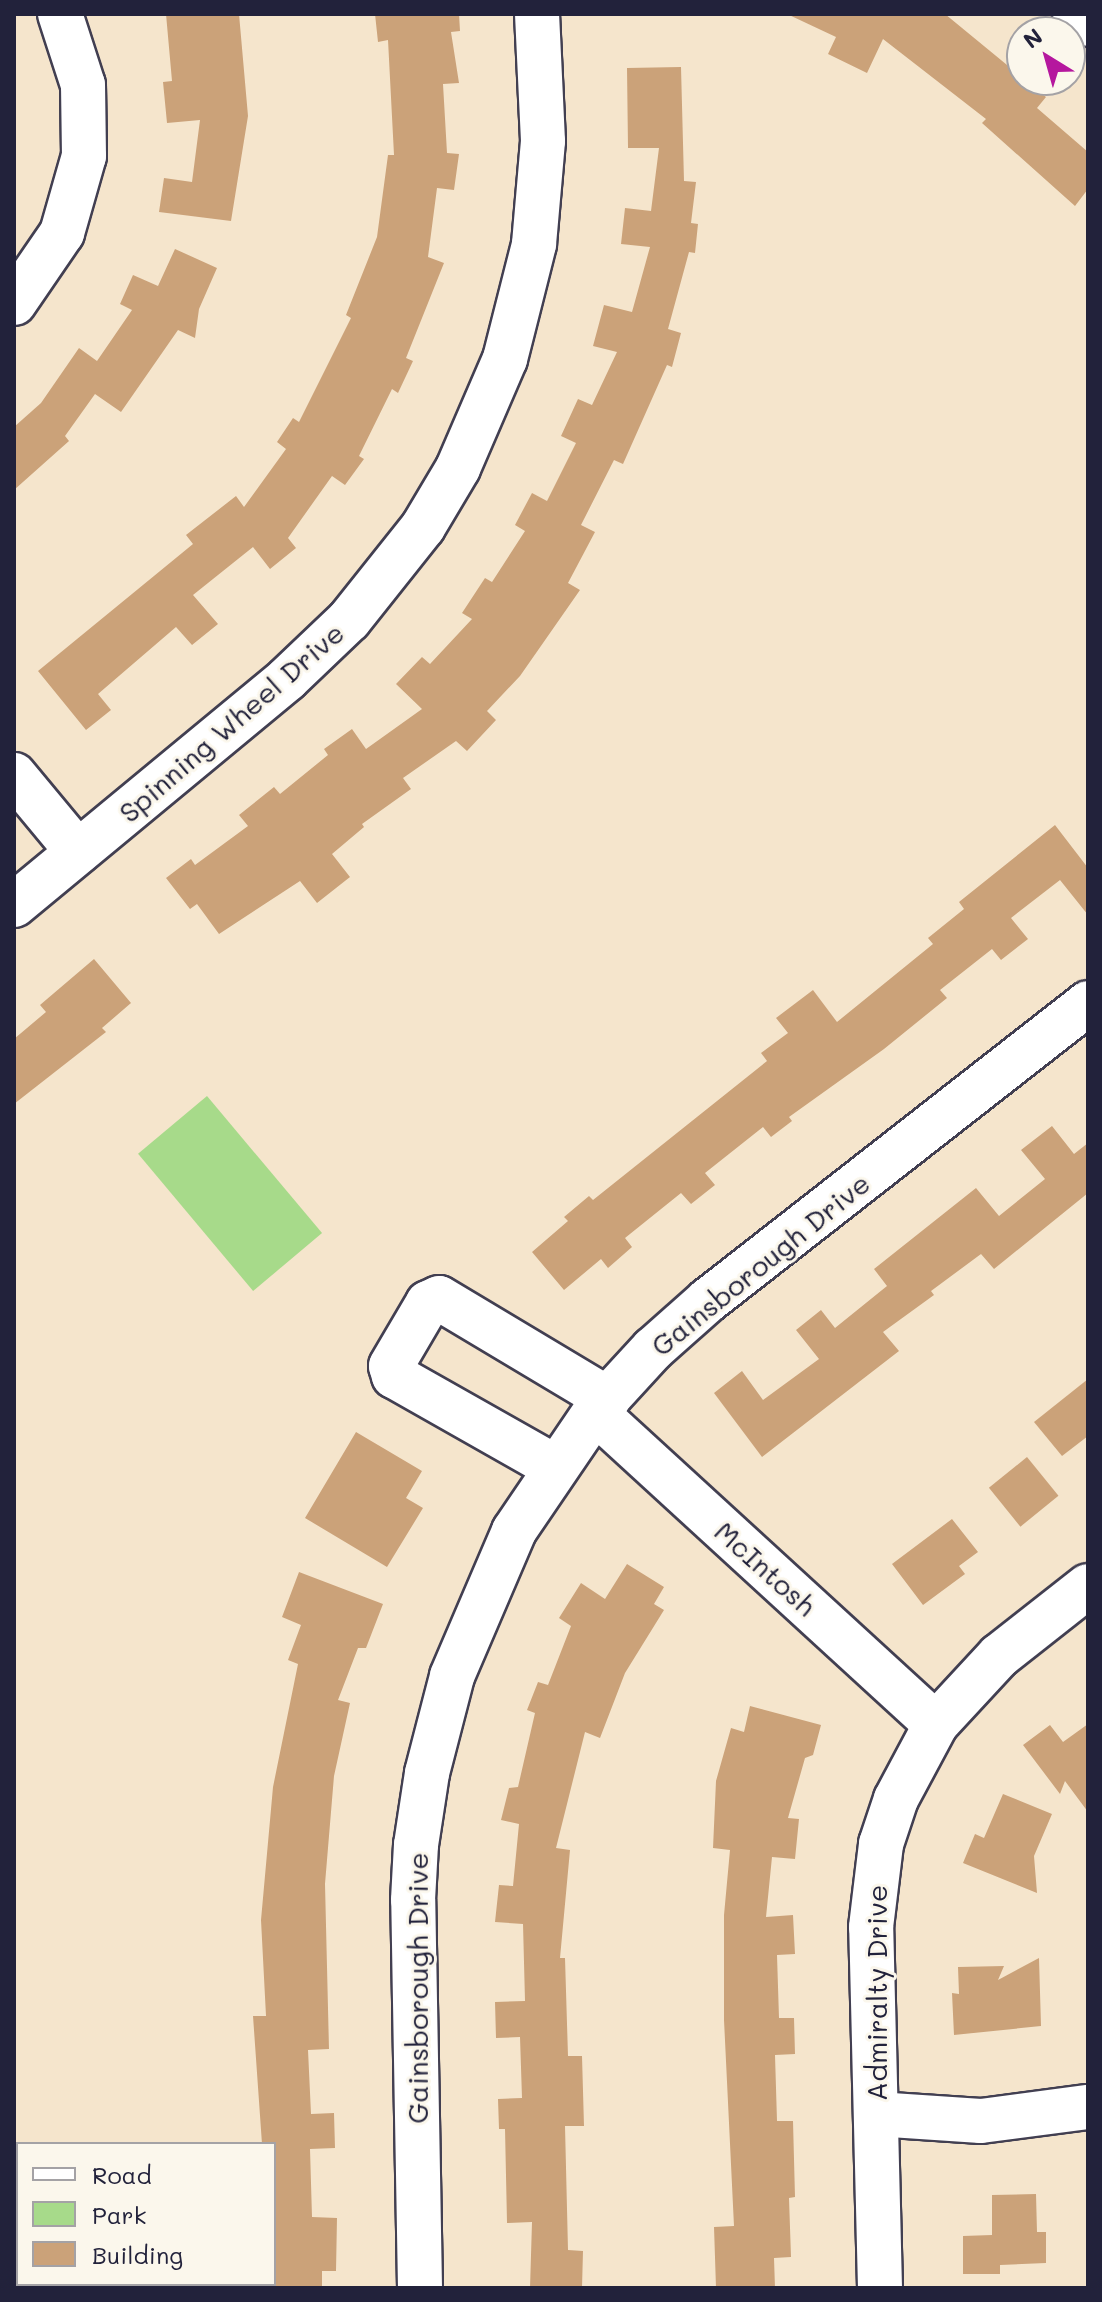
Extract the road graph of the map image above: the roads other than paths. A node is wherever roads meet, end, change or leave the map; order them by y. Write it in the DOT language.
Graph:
graph roads {
  1 [pos="60,14"];
  2 [pos="537,14"];
  3 [pos="1075,14"];
  4 [pos="1088,24"];
  5 [pos="14,303"];
  6 [pos="14,775"];
  7 [pos="78,852"];
  8 [pos="14,905"];
  9 [pos="1088,1003"];
  10 [pos="602,1406"];
  11 [pos="555,1467"];
  12 [pos="1088,1586"];
  13 [pos="936,1724"];
  14 [pos="1088,2107"];
  15 [pos="876,2114"];
  16 [pos="420,2288"];
  17 [pos="880,2288"];
  1 -- 5 [label="street"];
  2 -- 7 [label="street, Spinning Wheel Drive"];
  3 -- 4 [label="street"];
  6 -- 7 [label="street"];
  7 -- 8 [label="street, Spinning Wheel Drive"];
  9 -- 10 [label="street, Gainsborough Drive"];
  10 -- 11 [label="street, Gainsborough Drive"];
  10 -- 11 [label="street, McIntosh"];
  10 -- 13 [label="street, McIntosh"];
  11 -- 16 [label="street, Gainsborough Drive"];
  12 -- 13 [label="street, Admiralty Drive"];
  13 -- 15 [label="street, Admiralty Drive"];
  14 -- 15 [label="street"];
  15 -- 17 [label="street, Admiralty Drive"];
}
